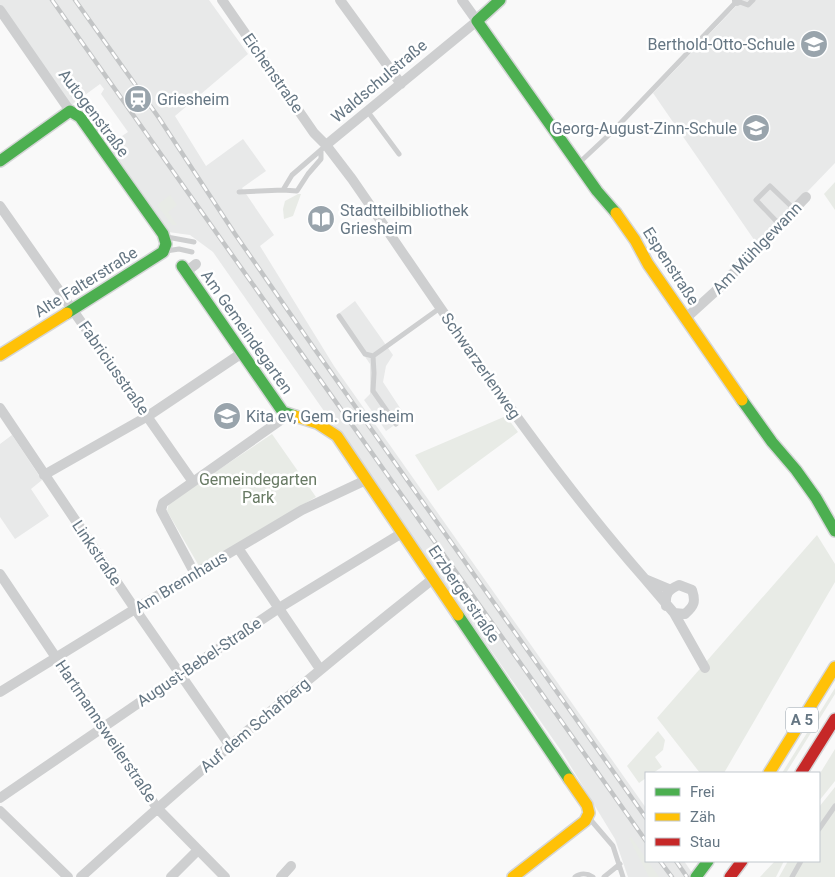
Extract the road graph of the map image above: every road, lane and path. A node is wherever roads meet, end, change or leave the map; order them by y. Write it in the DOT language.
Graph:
graph roads {
  1 [pos="222,0"];
  2 [pos="340,0"];
  3 [pos="462,0"];
  4 [pos="500,0"];
  5 [pos="737,0"];
  6 [pos="753,0"];
  7 [pos="0,10"];
  8 [pos="477,21"];
  9 [pos="401,84"];
  10 [pos="70,111"];
  11 [pos="368,112"];
  12 [pos="324,147"];
  13 [pos="399,154"];
  14 [pos="0,161"];
  15 [pos="578,164"];
  16 [pos="283,190"];
  17 [pos="239,192"];
  18 [pos="806,197"];
  19 [pos="0,206"];
  20 [pos="795,210"];
  21 [pos="780,225"];
  22 [pos="163,234"];
  23 [pos="194,242"];
  24 [pos="163,252"];
  25 [pos="192,252"];
  26 [pos="196,264"];
  27 [pos="184,269"];
  28 [pos="441,307"];
  29 [pos="73,309"];
  30 [pos="339,316"];
  31 [pos="686,318"];
  32 [pos="242,353"];
  33 [pos="0,356"];
  34 [pos="372,356"];
  35 [pos="0,408"];
  36 [pos="288,415"];
  37 [pos="148,416"];
  38 [pos="396,424"];
  39 [pos="44,475"];
  40 [pos="366,480"];
  41 [pos="193,482"];
  42 [pos="835,531"];
  43 [pos="402,533"];
  44 [pos="238,548"];
  45 [pos="0,574"];
  46 [pos="195,574"];
  47 [pos="434,578"];
  48 [pos="645,579"];
  49 [pos="669,589"];
  50 [pos="279,608"];
  51 [pos="135,609"];
  52 [pos="670,609"];
  53 [pos="56,657"];
  54 [pos="835,667"];
  55 [pos="705,668"];
  56 [pos="320,669"];
  57 [pos="180,674"];
  58 [pos="0,692"];
  59 [pos="835,719"];
  60 [pos="103,728"];
  61 [pos="230,746"];
  62 [pos="770,772"];
  63 [pos="802,772"];
  64 [pos="0,798"];
  65 [pos="835,806"];
  66 [pos="157,808"];
  67 [pos="0,811"];
  68 [pos="588,817"];
  69 [pos="820,828"];
  70 [pos="197,850"];
  71 [pos="707,862"];
  72 [pos="741,862"];
  73 [pos="801,862"];
  74 [pos="620,864"];
  75 [pos="291,866"];
  76 [pos="698,874"];
  77 [pos="68,877"];
  78 [pos="81,877"];
  79 [pos="171,877"];
  80 [pos="225,877"];
  81 [pos="281,877"];
  82 [pos="513,877"];
  83 [pos="575,877"];
  84 [pos="593,877"];
  85 [pos="604,877"];
  86 [pos="623,877"];
  87 [pos="730,877"];
  88 [pos="792,877"];
  1 -- 12 [label="street, Eichenstraße"];
  2 -- 9 [label="street"];
  3 -- 8 [label="street"];
  4 -- 8 [label="main road, Waldschulstraße"];
  5 -- 6 [label="lane"];
  5 -- 15 [label="lane"];
  7 -- 10 [label="street, Autogenstraße"];
  8 -- 9 [label="street, Waldschulstraße"];
  8 -- 15 [label="main road, Espenstraße"];
  9 -- 11 [label="street, Waldschulstraße"];
  10 -- 14 [label="main road"];
  10 -- 22 [label="main road, Autogenstraße"];
  11 -- 12 [label="street, Waldschulstraße"];
  11 -- 13 [label="lane"];
  12 -- 16 [label="lane, Waldschulstraße"];
  12 -- 16 [label="lane"];
  12 -- 28 [label="street, Schwarzerlenweg"];
  15 -- 31 [label="main road, Espenstraße"];
  16 -- 17 [label="lane"];
  18 -- 20 [label="street, Am Mühlgewann"];
  19 -- 29 [label="street, Fabriciusstraße"];
  20 -- 21 [label="street, Am Mühlgewann"];
  20 -- 21 [label="lane"];
  21 -- 31 [label="street, Am Mühlgewann"];
  22 -- 23 [label="lane"];
  22 -- 24 [label="main road"];
  24 -- 25 [label="lane, Alte Falterstraße"];
  24 -- 29 [label="main road, Alte Falterstraße"];
  26 -- 27 [label="street, Am Gemeindegarten"];
  27 -- 32 [label="main road, Am Gemeindegarten"];
  28 -- 34 [label="lane"];
  28 -- 48 [label="street, Schwarzerlenweg"];
  29 -- 33 [label="main road, Alte Falterstraße"];
  29 -- 37 [label="street, Fabriciusstraße"];
  30 -- 34 [label="lane"];
  31 -- 42 [label="main road, Espenstraße"];
  32 -- 36 [label="main road, Am Gemeindegarten"];
  32 -- 37 [label="street"];
  34 -- 38 [label="lane"];
  35 -- 39 [label="street, Linkstraße"];
  36 -- 40 [label="main road, Erzbergerstraße"];
  36 -- 41 [label="street, Am Gemeindegarten"];
  37 -- 39 [label="street"];
  37 -- 41 [label="street, Fabriciusstraße"];
  39 -- 51 [label="street, Linkstraße"];
  40 -- 43 [label="main road, Erzbergerstraße"];
  40 -- 44 [label="street, Am Brennhaus"];
  41 -- 46 [label="street, Am Gemeindegarten"];
  43 -- 47 [label="main road, Erzbergerstraße"];
  43 -- 50 [label="street, August-Bebel-Straße"];
  44 -- 46 [label="street, Am Brennhaus"];
  44 -- 50 [label="street"];
  45 -- 53 [label="street, Hartmannsweilerstraße"];
  46 -- 51 [label="street, Am Brennhaus"];
  47 -- 56 [label="street, Auf dem Schafberg"];
  47 -- 68 [label="main road, Erzbergerstraße"];
  48 -- 49 [label="street, Schwarzerlenweg"];
  48 -- 52 [label="street, Schwarzerlenweg"];
  49 -- 52 [label="street"];
  49 -- 52 [label="street, Schwarzerlenweg"];
  50 -- 56 [label="street"];
  50 -- 57 [label="street, August-Bebel-Straße"];
  51 -- 53 [label="street, Am Brennhaus"];
  51 -- 57 [label="street, Linkstraße"];
  52 -- 55 [label="street, Schwarzerlenweg"];
  53 -- 58 [label="street, Am Brennhaus"];
  53 -- 60 [label="street, Hartmannsweilerstraße"];
  54 -- 62 [label="main road, A 5"];
  56 -- 61 [label="street, Auf dem Schafberg"];
  57 -- 60 [label="street, August-Bebel-Straße"];
  57 -- 61 [label="street, Linkstraße"];
  59 -- 63 [label="main road, A 5"];
  60 -- 64 [label="street, August-Bebel-Straße"];
  60 -- 66 [label="street, Hartmannsweilerstraße"];
  61 -- 66 [label="street, Auf dem Schafberg"];
  65 -- 69 [label="lane"];
  66 -- 70 [label="street, Hartmannsweilerstraße"];
  66 -- 78 [label="street, Auf dem Schafberg"];
  67 -- 77 [label="street"];
  68 -- 74 [label="lane"];
  68 -- 82 [label="main road"];
  70 -- 79 [label="street"];
  70 -- 80 [label="street, Hartmannsweilerstraße"];
  71 -- 76 [label="main road"];
  72 -- 87 [label="main road"];
  73 -- 88 [label="lane"];
  74 -- 85 [label="lane"];
  74 -- 86 [label="lane"];
  75 -- 81 [label="street"];
  83 -- 84 [label="lane"];
}
